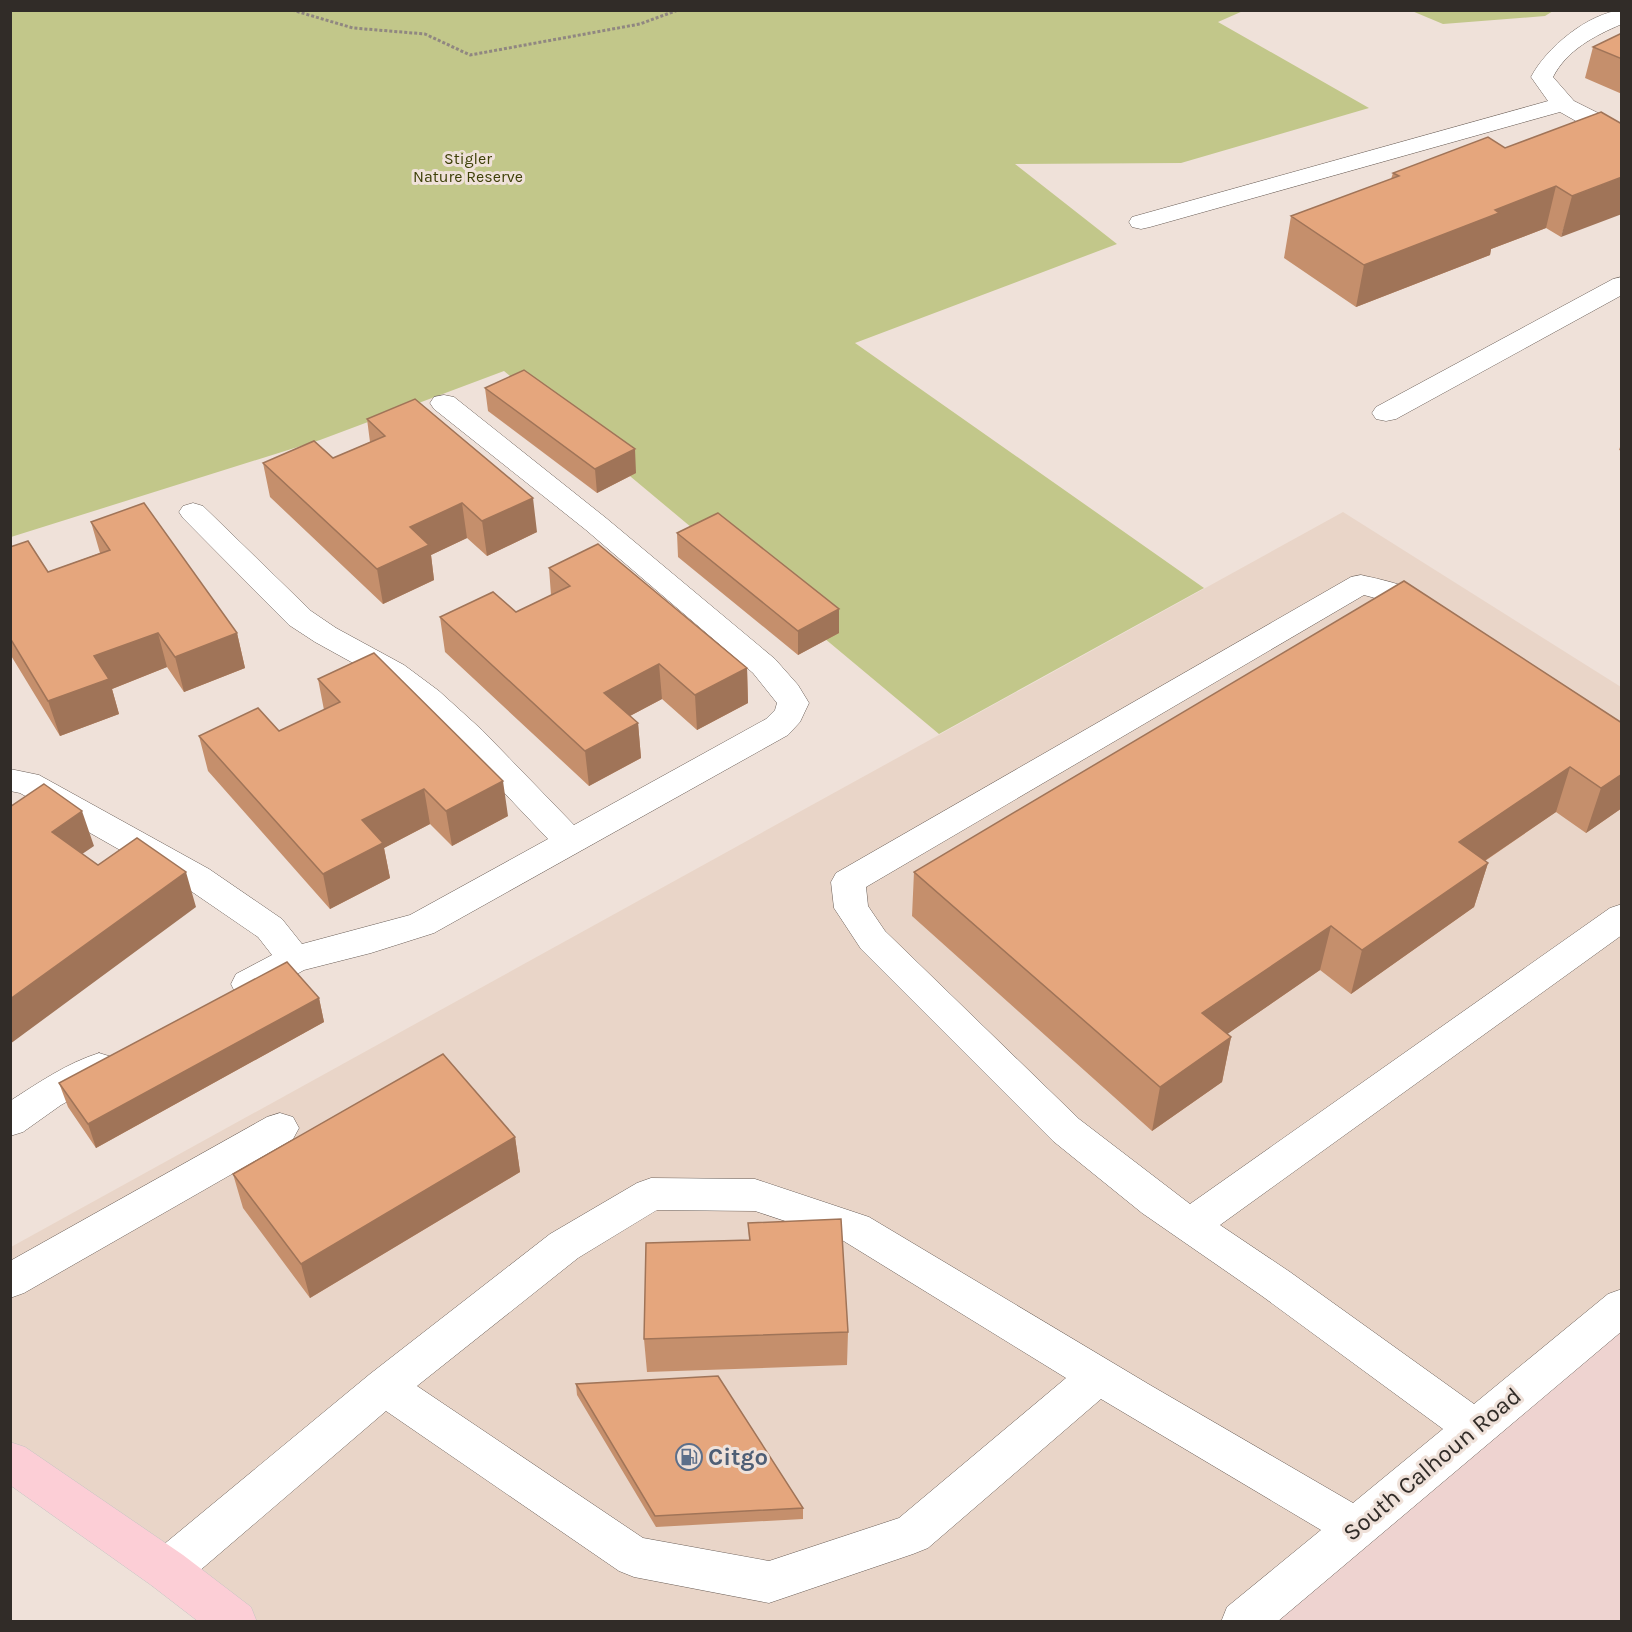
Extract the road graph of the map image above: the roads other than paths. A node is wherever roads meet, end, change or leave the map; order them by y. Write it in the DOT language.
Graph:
graph roads {
  1 [pos="1622,16"];
  2 [pos="1563,104"];
  3 [pos="1622,134"];
  4 [pos="1141,222"];
  5 [pos="1622,284"];
  6 [pos="444,403"];
  7 [pos="1386,413"];
  8 [pos="193,512"];
  9 [pos="1455,630"];
  10 [pos="10,780"];
  11 [pos="570,842"];
  12 [pos="1622,917"];
  13 [pos="294,959"];
  14 [pos="222,999"];
  15 [pos="120,1055"];
  16 [pos="10,1121"];
  17 [pos="280,1128"];
  18 [pos="1190,1225"];
  19 [pos="10,1281"];
  20 [pos="1622,1306"];
  21 [pos="1098,1376"];
  22 [pos="385,1387"];
  23 [pos="1475,1429"];
  24 [pos="10,1461"];
  25 [pos="1356,1528"];
  26 [pos="167,1570"];
  27 [pos="235,1622"];
  28 [pos="1243,1622"];
  1 -- 2 [label="street"];
  2 -- 3 [label="street"];
  2 -- 4 [label="street"];
  5 -- 7 [label="street"];
  6 -- 11 [label="street"];
  8 -- 11 [label="street"];
  9 -- 18 [label="street"];
  10 -- 13 [label="street"];
  11 -- 13 [label="street"];
  12 -- 18 [label="street"];
  13 -- 14 [label="street"];
  15 -- 16 [label="street"];
  17 -- 19 [label="street"];
  18 -- 23 [label="street"];
  20 -- 23 [label="street, South Calhoun Road"];
  21 -- 22 [label="street"];
  21 -- 22 [label="street"];
  21 -- 25 [label="street"];
  22 -- 26 [label="street"];
  23 -- 25 [label="street, South Calhoun Road"];
  24 -- 26 [label="main road"];
  25 -- 28 [label="street, South Calhoun Road"];
  26 -- 27 [label="main road"];
}
